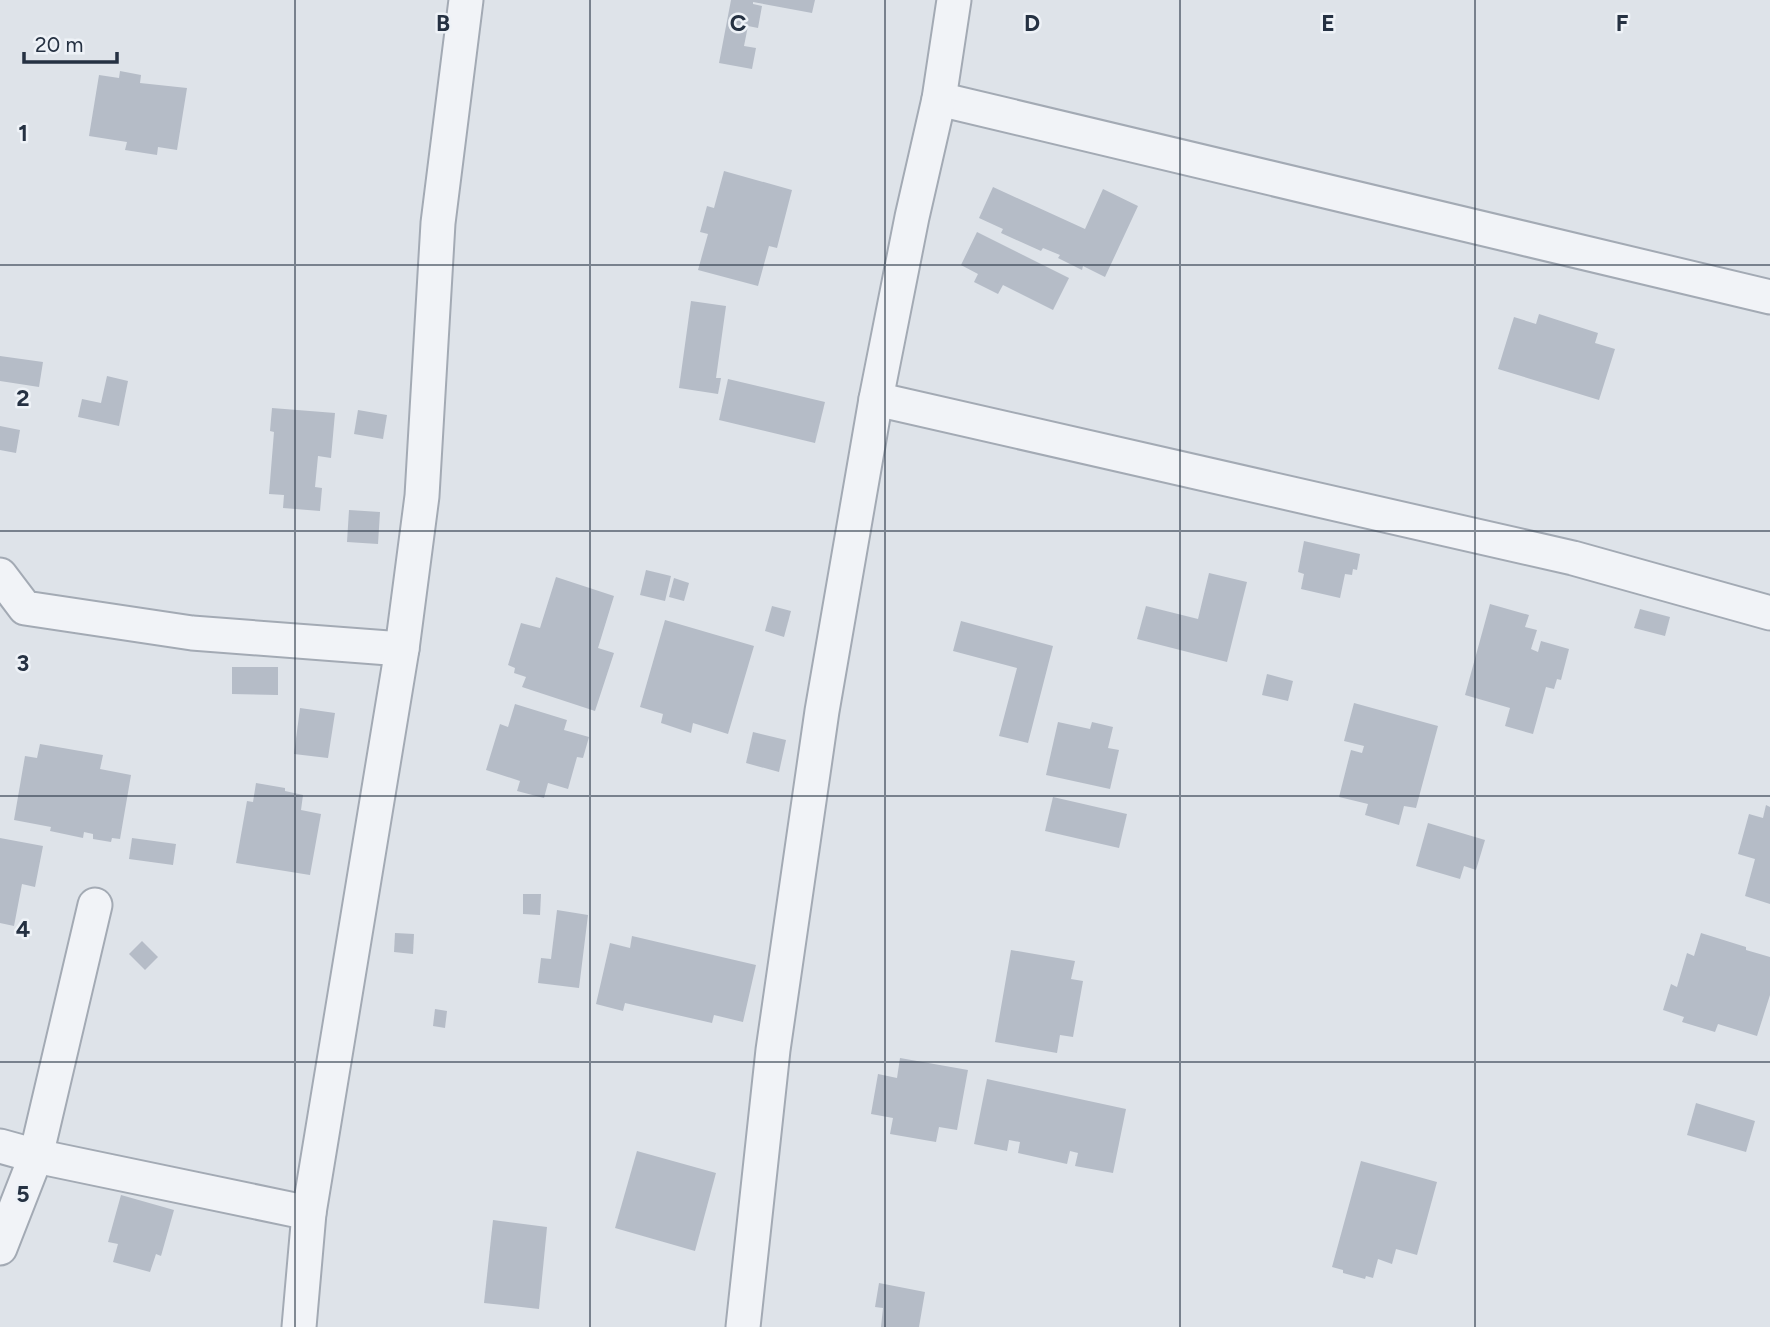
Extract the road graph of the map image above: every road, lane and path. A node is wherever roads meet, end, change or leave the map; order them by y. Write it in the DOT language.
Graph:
graph roads {
  1 [pos="466,0"];
  2 [pos="954,0"];
  3 [pos="939,99"];
  4 [pos="1770,297"];
  5 [pos="876,399"];
  6 [pos="0,575"];
  7 [pos="12,605"];
  8 [pos="1770,613"];
  9 [pos="402,649"];
  10 [pos="95,905"];
  11 [pos="0,1146"];
  12 [pos="36,1156"];
  13 [pos="309,1213"];
  14 [pos="0,1248"];
  15 [pos="299,1327"];
  16 [pos="743,1327"];
  1 -- 9 [label="street"];
  2 -- 3 [label="street"];
  3 -- 4 [label="street"];
  3 -- 5 [label="street"];
  5 -- 8 [label="street"];
  5 -- 16 [label="street"];
  6 -- 7 [label="street"];
  7 -- 9 [label="street"];
  9 -- 13 [label="street"];
  10 -- 12 [label="street"];
  11 -- 12 [label="street"];
  12 -- 13 [label="street"];
  12 -- 14 [label="street"];
  13 -- 15 [label="street"];
}
